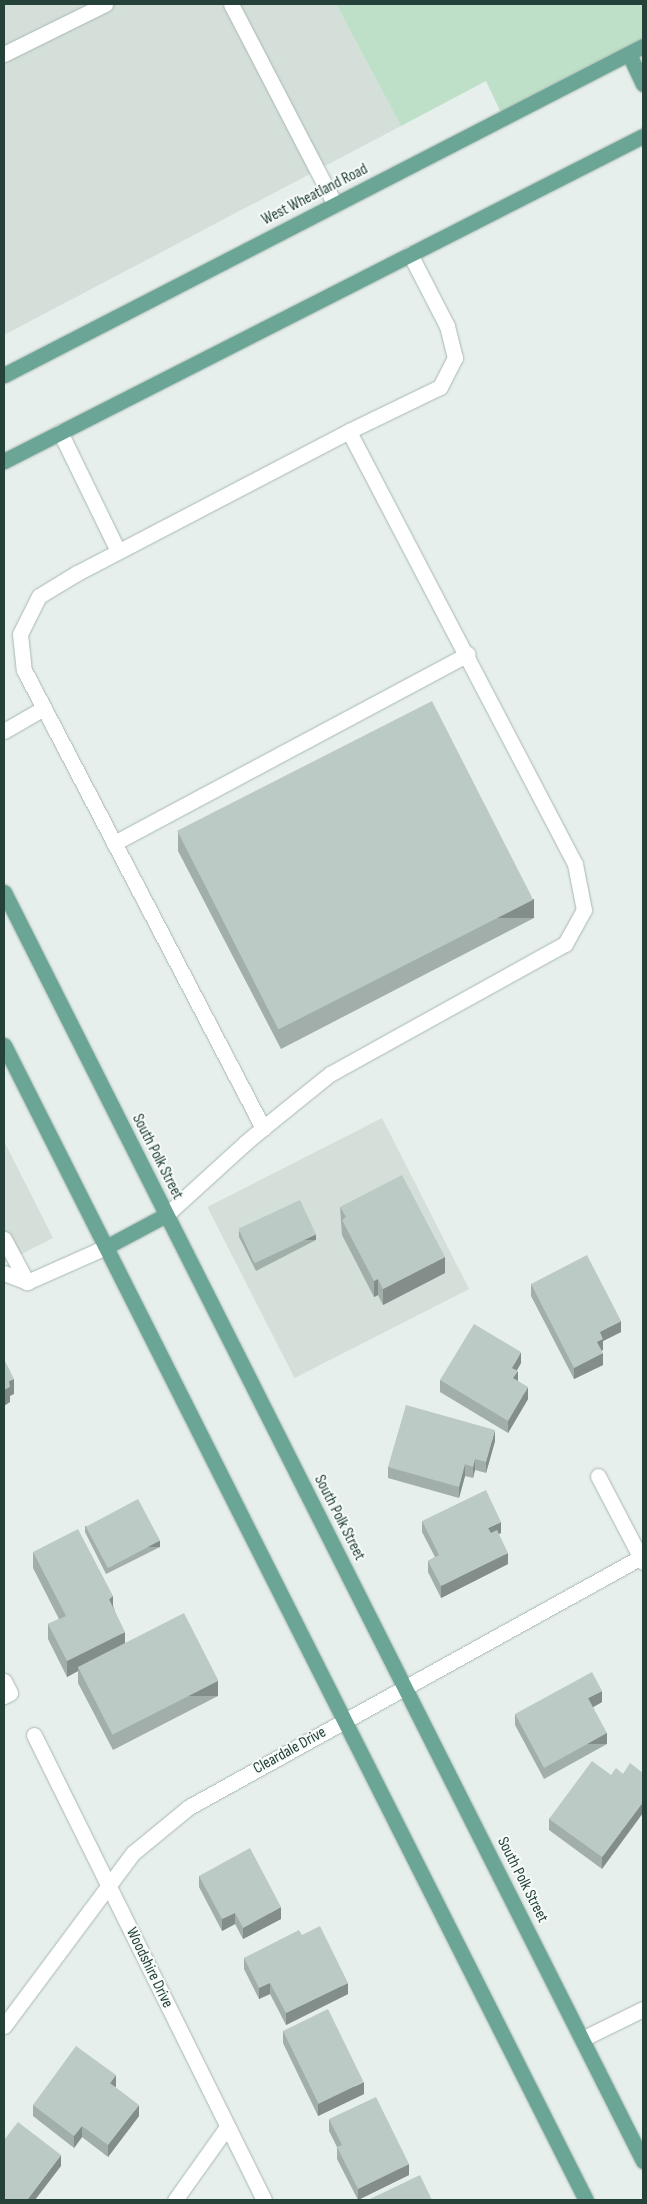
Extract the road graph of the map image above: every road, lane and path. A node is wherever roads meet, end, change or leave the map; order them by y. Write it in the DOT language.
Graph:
graph roads {
  1 [pos="105,4"];
  2 [pos="231,4"];
  3 [pos="643,46"];
  4 [pos="4,54"];
  5 [pos="628,54"];
  6 [pos="643,84"];
  7 [pos="643,136"];
  8 [pos="335,205"];
  9 [pos="410,254"];
  10 [pos="4,375"];
  11 [pos="349,431"];
  12 [pos="60,432"];
  13 [pos="4,461"];
  14 [pos="118,551"];
  15 [pos="468,654"];
  16 [pos="44,708"];
  17 [pos="4,731"];
  18 [pos="114,842"];
  19 [pos="4,892"];
  20 [pos="4,1045"];
  21 [pos="263,1128"];
  22 [pos="166,1215"];
  23 [pos="4,1239"];
  24 [pos="106,1247"];
  25 [pos="4,1272"];
  26 [pos="27,1282"];
  27 [pos="598,1476"];
  28 [pos="642,1558"];
  29 [pos="4,1681"];
  30 [pos="406,1689"];
  31 [pos="4,1696"];
  32 [pos="344,1720"];
  33 [pos="34,1735"];
  34 [pos="108,1883"];
  35 [pos="643,2009"];
  36 [pos="4,2026"];
  37 [pos="582,2039"];
  38 [pos="227,2127"];
  39 [pos="643,2161"];
  40 [pos="175,2200"];
  41 [pos="264,2200"];
  42 [pos="586,2200"];
  1 -- 4 [label="street"];
  2 -- 8 [label="street"];
  3 -- 5 [label="main road, West Wheatland Road"];
  5 -- 6 [label="main road"];
  5 -- 8 [label="main road, West Wheatland Road"];
  7 -- 9 [label="main road"];
  8 -- 10 [label="main road, West Wheatland Road"];
  9 -- 11 [label="street"];
  9 -- 12 [label="main road"];
  11 -- 14 [label="street"];
  11 -- 15 [label="street"];
  12 -- 13 [label="main road"];
  12 -- 14 [label="street"];
  14 -- 16 [label="street"];
  15 -- 18 [label="street"];
  15 -- 21 [label="street"];
  16 -- 17 [label="street"];
  16 -- 18 [label="street"];
  18 -- 21 [label="street"];
  19 -- 22 [label="main road, South Polk Street"];
  20 -- 24 [label="main road"];
  21 -- 22 [label="street"];
  22 -- 24 [label="main road"];
  22 -- 30 [label="main road, South Polk Street"];
  23 -- 26 [label="street"];
  24 -- 26 [label="street"];
  24 -- 32 [label="main road"];
  25 -- 26 [label="street"];
  27 -- 28 [label="street"];
  28 -- 30 [label="street, Cleardale Drive"];
  29 -- 31 [label="street"];
  30 -- 32 [label="street, Cleardale Drive"];
  30 -- 37 [label="main road, South Polk Street"];
  32 -- 34 [label="street, Cleardale Drive"];
  32 -- 42 [label="main road"];
  33 -- 34 [label="street, Woodshire Drive"];
  34 -- 36 [label="street, Cleardale Drive"];
  34 -- 38 [label="street, Woodshire Drive"];
  35 -- 37 [label="street"];
  37 -- 39 [label="main road, South Polk Street"];
  38 -- 40 [label="street"];
  38 -- 41 [label="street, Woodshire Drive"];
}
